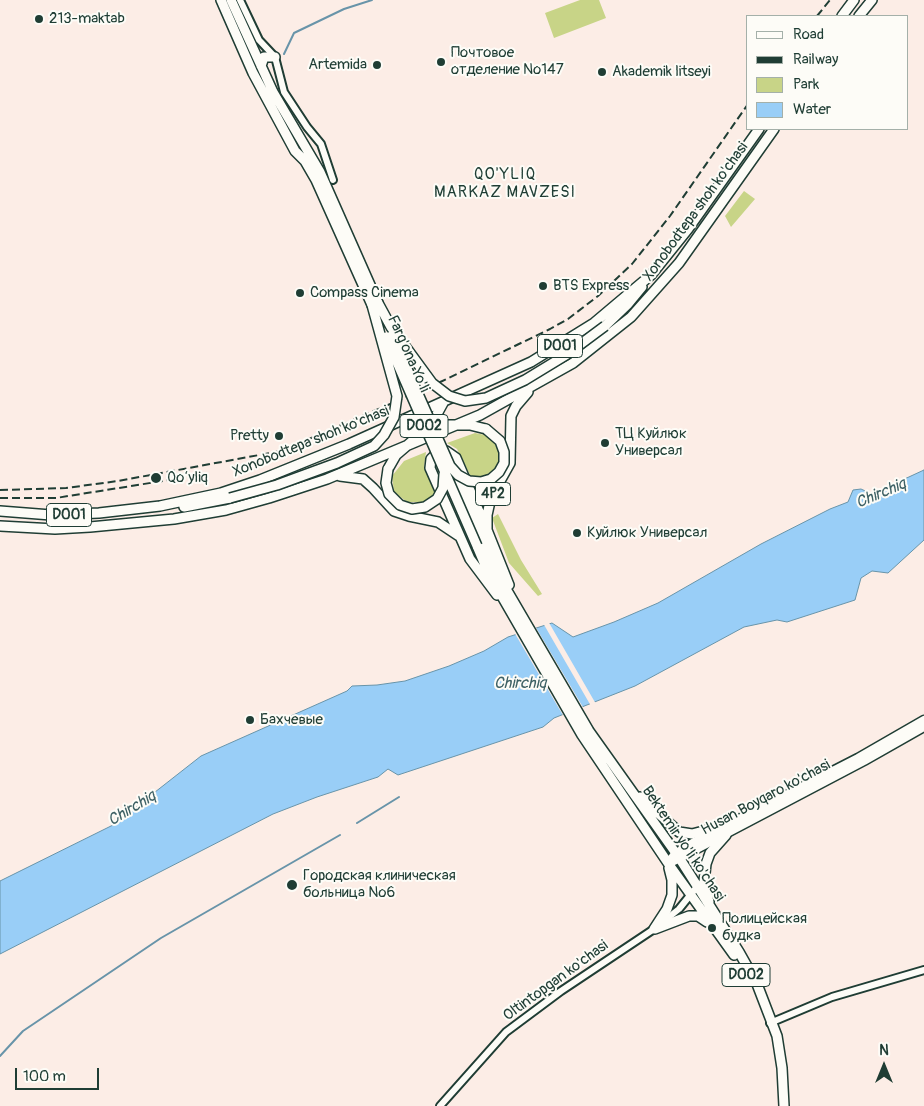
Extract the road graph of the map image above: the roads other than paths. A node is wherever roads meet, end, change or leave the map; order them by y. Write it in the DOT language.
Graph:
graph roads {
  1 [pos="221,0"];
  2 [pos="231,0"];
  3 [pos="240,0"];
  4 [pos="854,0"];
  5 [pos="872,0"];
  6 [pos="843,15"];
  7 [pos="860,15"];
  8 [pos="275,58"];
  9 [pos="261,66"];
  10 [pos="758,130"];
  11 [pos="773,130"];
  12 [pos="333,180"];
  13 [pos="651,275"];
  14 [pos="375,304"];
  15 [pos="537,385"];
  16 [pos="443,403"];
  17 [pos="401,420"];
  18 [pos="452,426"];
  19 [pos="411,444"];
  20 [pos="446,468"];
  21 [pos="327,479"];
  22 [pos="139,510"];
  23 [pos="0,512"];
  24 [pos="0,526"];
  25 [pos="488,530"];
  26 [pos="464,544"];
  27 [pos="516,613"];
  28 [pos="924,720"];
  29 [pos="924,727"];
  30 [pos="585,733"];
  31 [pos="624,782"];
  32 [pos="730,824"];
  33 [pos="726,835"];
  34 [pos="677,857"];
  35 [pos="668,863"];
  36 [pos="693,891"];
  37 [pos="712,912"];
  38 [pos="713,927"];
  39 [pos="654,929"];
  40 [pos="924,970"];
  41 [pos="770,1023"];
  42 [pos="440,1106"];
  43 [pos="779,1106"];
  44 [pos="784,1106"];
  1 -- 14 [label="main road, Farg'ona Yo'li"];
  2 -- 9 [label="main road, Farg'ona Yo'li"];
  3 -- 8 [label="street"];
  4 -- 6 [label="main road"];
  5 -- 7 [label="main road"];
  8 -- 9 [label="main road"];
  8 -- 12 [label="street"];
  9 -- 14 [label="main road, Farg'ona Yo'li"];
  10 -- 13 [label="main road, Xonobodtepa shoh ko'chasi / D001"];
  11 -- 15 [label="main road, Xonobodtepa shoh ko'chasi / D001"];
  13 -- 14 [label="main road, bridge"];
  13 -- 16 [label="main road, Xonobodtepa shoh ko'chasi / D001"];
  14 -- 20 [label="main road, Farg'ona Yo'li / D002, bridge"];
  14 -- 22 [label="main road, bridge"];
  15 -- 18 [label="main road, Xonobodtepa shoh ko'chasi / D001"];
  15 -- 25 [label="main road, 4P2"];
  16 -- 17 [label="main road, Xonobodtepa shoh ko'chasi / D001"];
  16 -- 18 [label="main road"];
  17 -- 19 [label="main road"];
  17 -- 22 [label="main road, Xonobodtepa shoh ko'chasi / D001"];
  18 -- 19 [label="main road, Xonobodtepa shoh ko'chasi / D001"];
  18 -- 20 [label="main road, bridge"];
  19 -- 20 [label="main road, bridge"];
  19 -- 21 [label="main road, Xonobodtepa shoh ko'chasi / D001"];
  20 -- 27 [label="main road, Farg'ona Yo'li / D002, bridge"];
  21 -- 24 [label="main road, Xonobodtepa shoh ko'chasi / D001"];
  21 -- 26 [label="main road"];
  22 -- 23 [label="main road, Xonobodtepa shoh ko'chasi / D001"];
  25 -- 26 [label="main road"];
  25 -- 27 [label="main road, 4P2"];
  26 -- 27 [label="main road"];
  27 -- 30 [label="main road, Bektemir yo'li ko'chasi / D002"];
  28 -- 32 [label="main road, Husan Boyqaro ko'chasi"];
  29 -- 33 [label="main road, Husan Boyqaro ko'chasi"];
  30 -- 31 [label="main road, Bektemir yo'li ko'chasi / D002"];
  30 -- 35 [label="main road, Bektemir yo'li ko'chasi / D002"];
  31 -- 32 [label="main road"];
  31 -- 34 [label="main road, Bektemir yo'li ko'chasi / D002"];
  32 -- 34 [label="main road, Husan Boyqaro ko'chasi"];
  33 -- 34 [label="main road, Husan Boyqaro ko'chasi"];
  33 -- 37 [label="main road"];
  34 -- 35 [label="main road, Husan Boyqaro ko'chasi"];
  34 -- 36 [label="main road, Bektemir yo'li ko'chasi / D002"];
  35 -- 36 [label="main road, Bektemir yo'li ko'chasi / D002"];
  35 -- 39 [label="main road"];
  36 -- 37 [label="main road, Bektemir yo'li ko'chasi / D002"];
  36 -- 38 [label="main road, Bektemir yo'li ko'chasi / D002"];
  36 -- 39 [label="street, Oltintopgan ko'chasi"];
  37 -- 41 [label="main road, Bektemir yo'li ko'chasi / D002"];
  38 -- 39 [label="main road"];
  38 -- 41 [label="main road, Bektemir yo'li ko'chasi / D002"];
  39 -- 42 [label="street, Oltintopgan ko'chasi"];
  40 -- 41 [label="street"];
  41 -- 43 [label="main road, Bektemir yo'li ko'chasi / D002"];
  41 -- 44 [label="main road, Bektemir yo'li ko'chasi / D002"];
}
